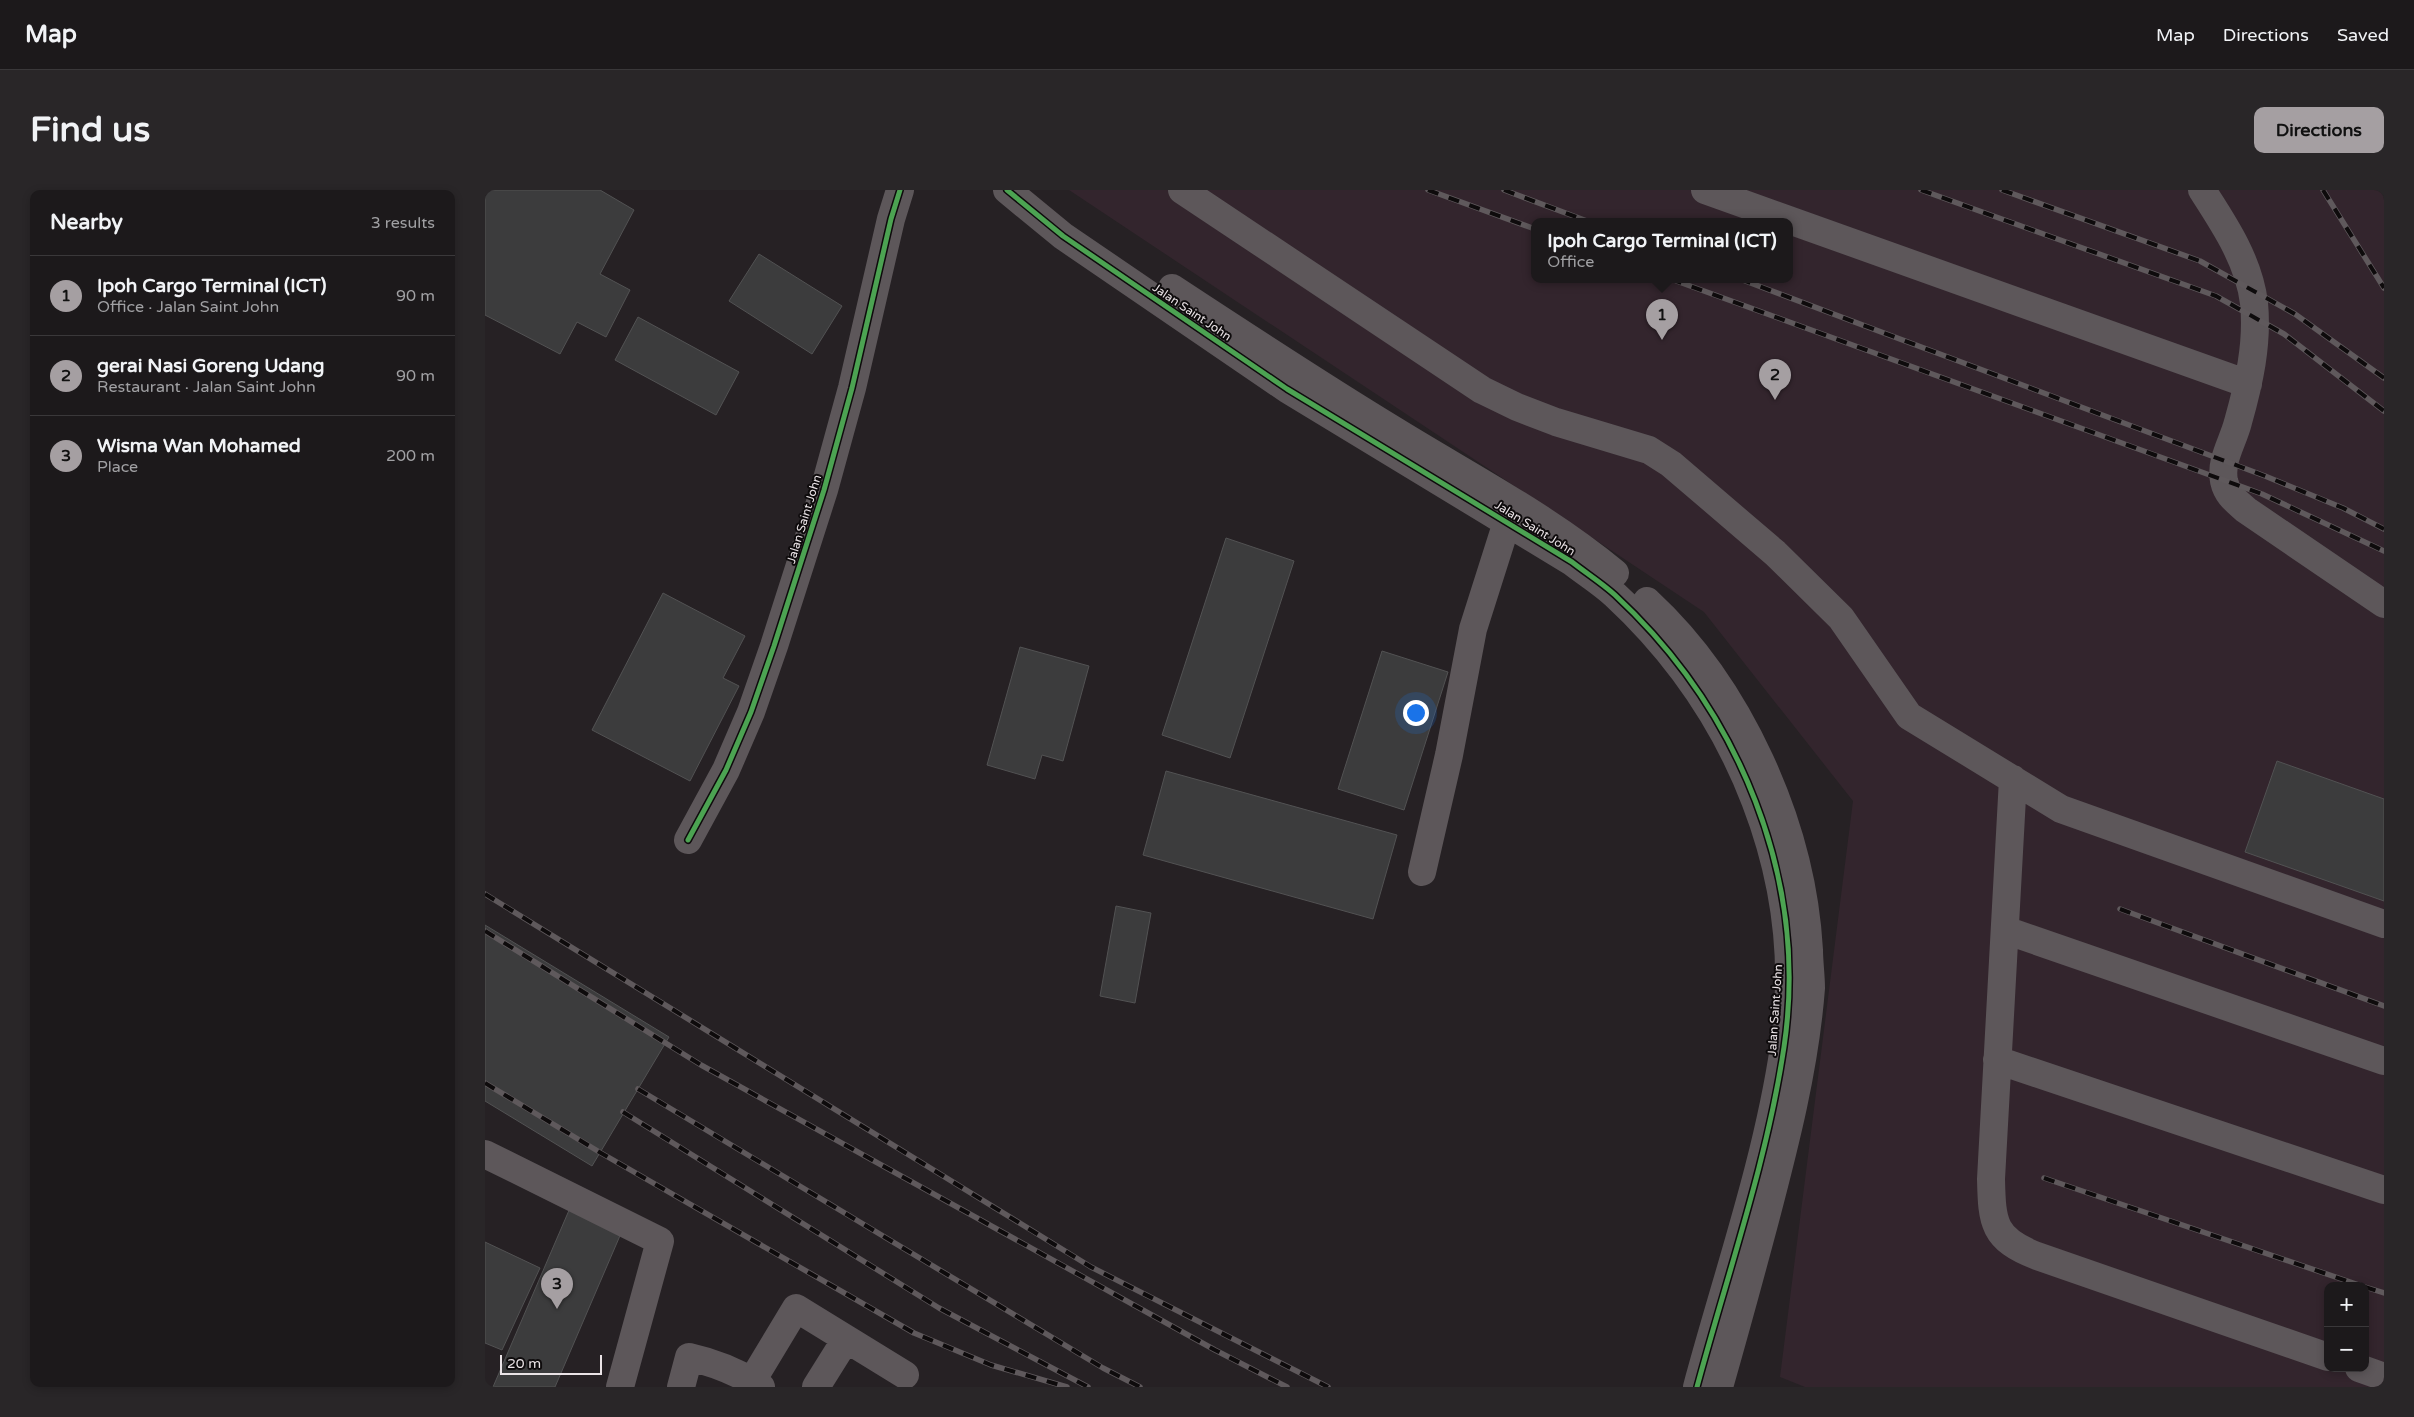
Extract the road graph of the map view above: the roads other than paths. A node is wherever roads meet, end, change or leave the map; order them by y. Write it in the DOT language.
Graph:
graph roads {
  1 [pos="900,190"];
  2 [pos="1007,190"];
  3 [pos="1032,190"];
  4 [pos="1182,190"];
  5 [pos="1705,190"];
  6 [pos="2202,190"];
  7 [pos="1783,218"];
  8 [pos="1793,221"];
  9 [pos="2248,384"];
  10 [pos="1507,522"];
  11 [pos="2384,604"];
  12 [pos="2013,778"];
  13 [pos="688,840"];
  14 [pos="1422,872"];
  15 [pos="2384,924"];
  16 [pos="2005,930"];
  17 [pos="1997,1060"];
  18 [pos="2384,1061"];
  19 [pos="485,1154"];
  20 [pos="2384,1190"];
  21 [pos="846,1338"];
  22 [pos="1721,1341"];
  23 [pos="2324,1356"];
  24 [pos="2369,1372"];
  25 [pos="905,1375"];
  26 [pos="2384,1377"];
  27 [pos="757,1384"];
  28 [pos="620,1387"];
  29 [pos="681,1387"];
  30 [pos="817,1387"];
  31 [pos="1697,1387"];
  32 [pos="1719,1387"];
  1 -- 13 [label="street, Jalan Saint John"];
  2 -- 10 [label="street, Jalan Saint John"];
  3 -- 22 [label="street, Jalan Saint John"];
  4 -- 12 [label="street"];
  5 -- 7 [label="street"];
  6 -- 9 [label="street"];
  8 -- 9 [label="street"];
  9 -- 11 [label="street"];
  10 -- 14 [label="street"];
  10 -- 22 [label="street, Jalan Saint John"];
  12 -- 15 [label="street"];
  12 -- 16 [label="street"];
  16 -- 17 [label="street"];
  16 -- 18 [label="street"];
  17 -- 20 [label="street"];
  17 -- 23 [label="street"];
  19 -- 28 [label="street"];
  21 -- 25 [label="street"];
  21 -- 27 [label="street"];
  21 -- 30 [label="street"];
  22 -- 31 [label="street, Jalan Saint John"];
  22 -- 32 [label="street, Jalan Saint John"];
  24 -- 26 [label="street"];
  27 -- 29 [label="street"];
}
